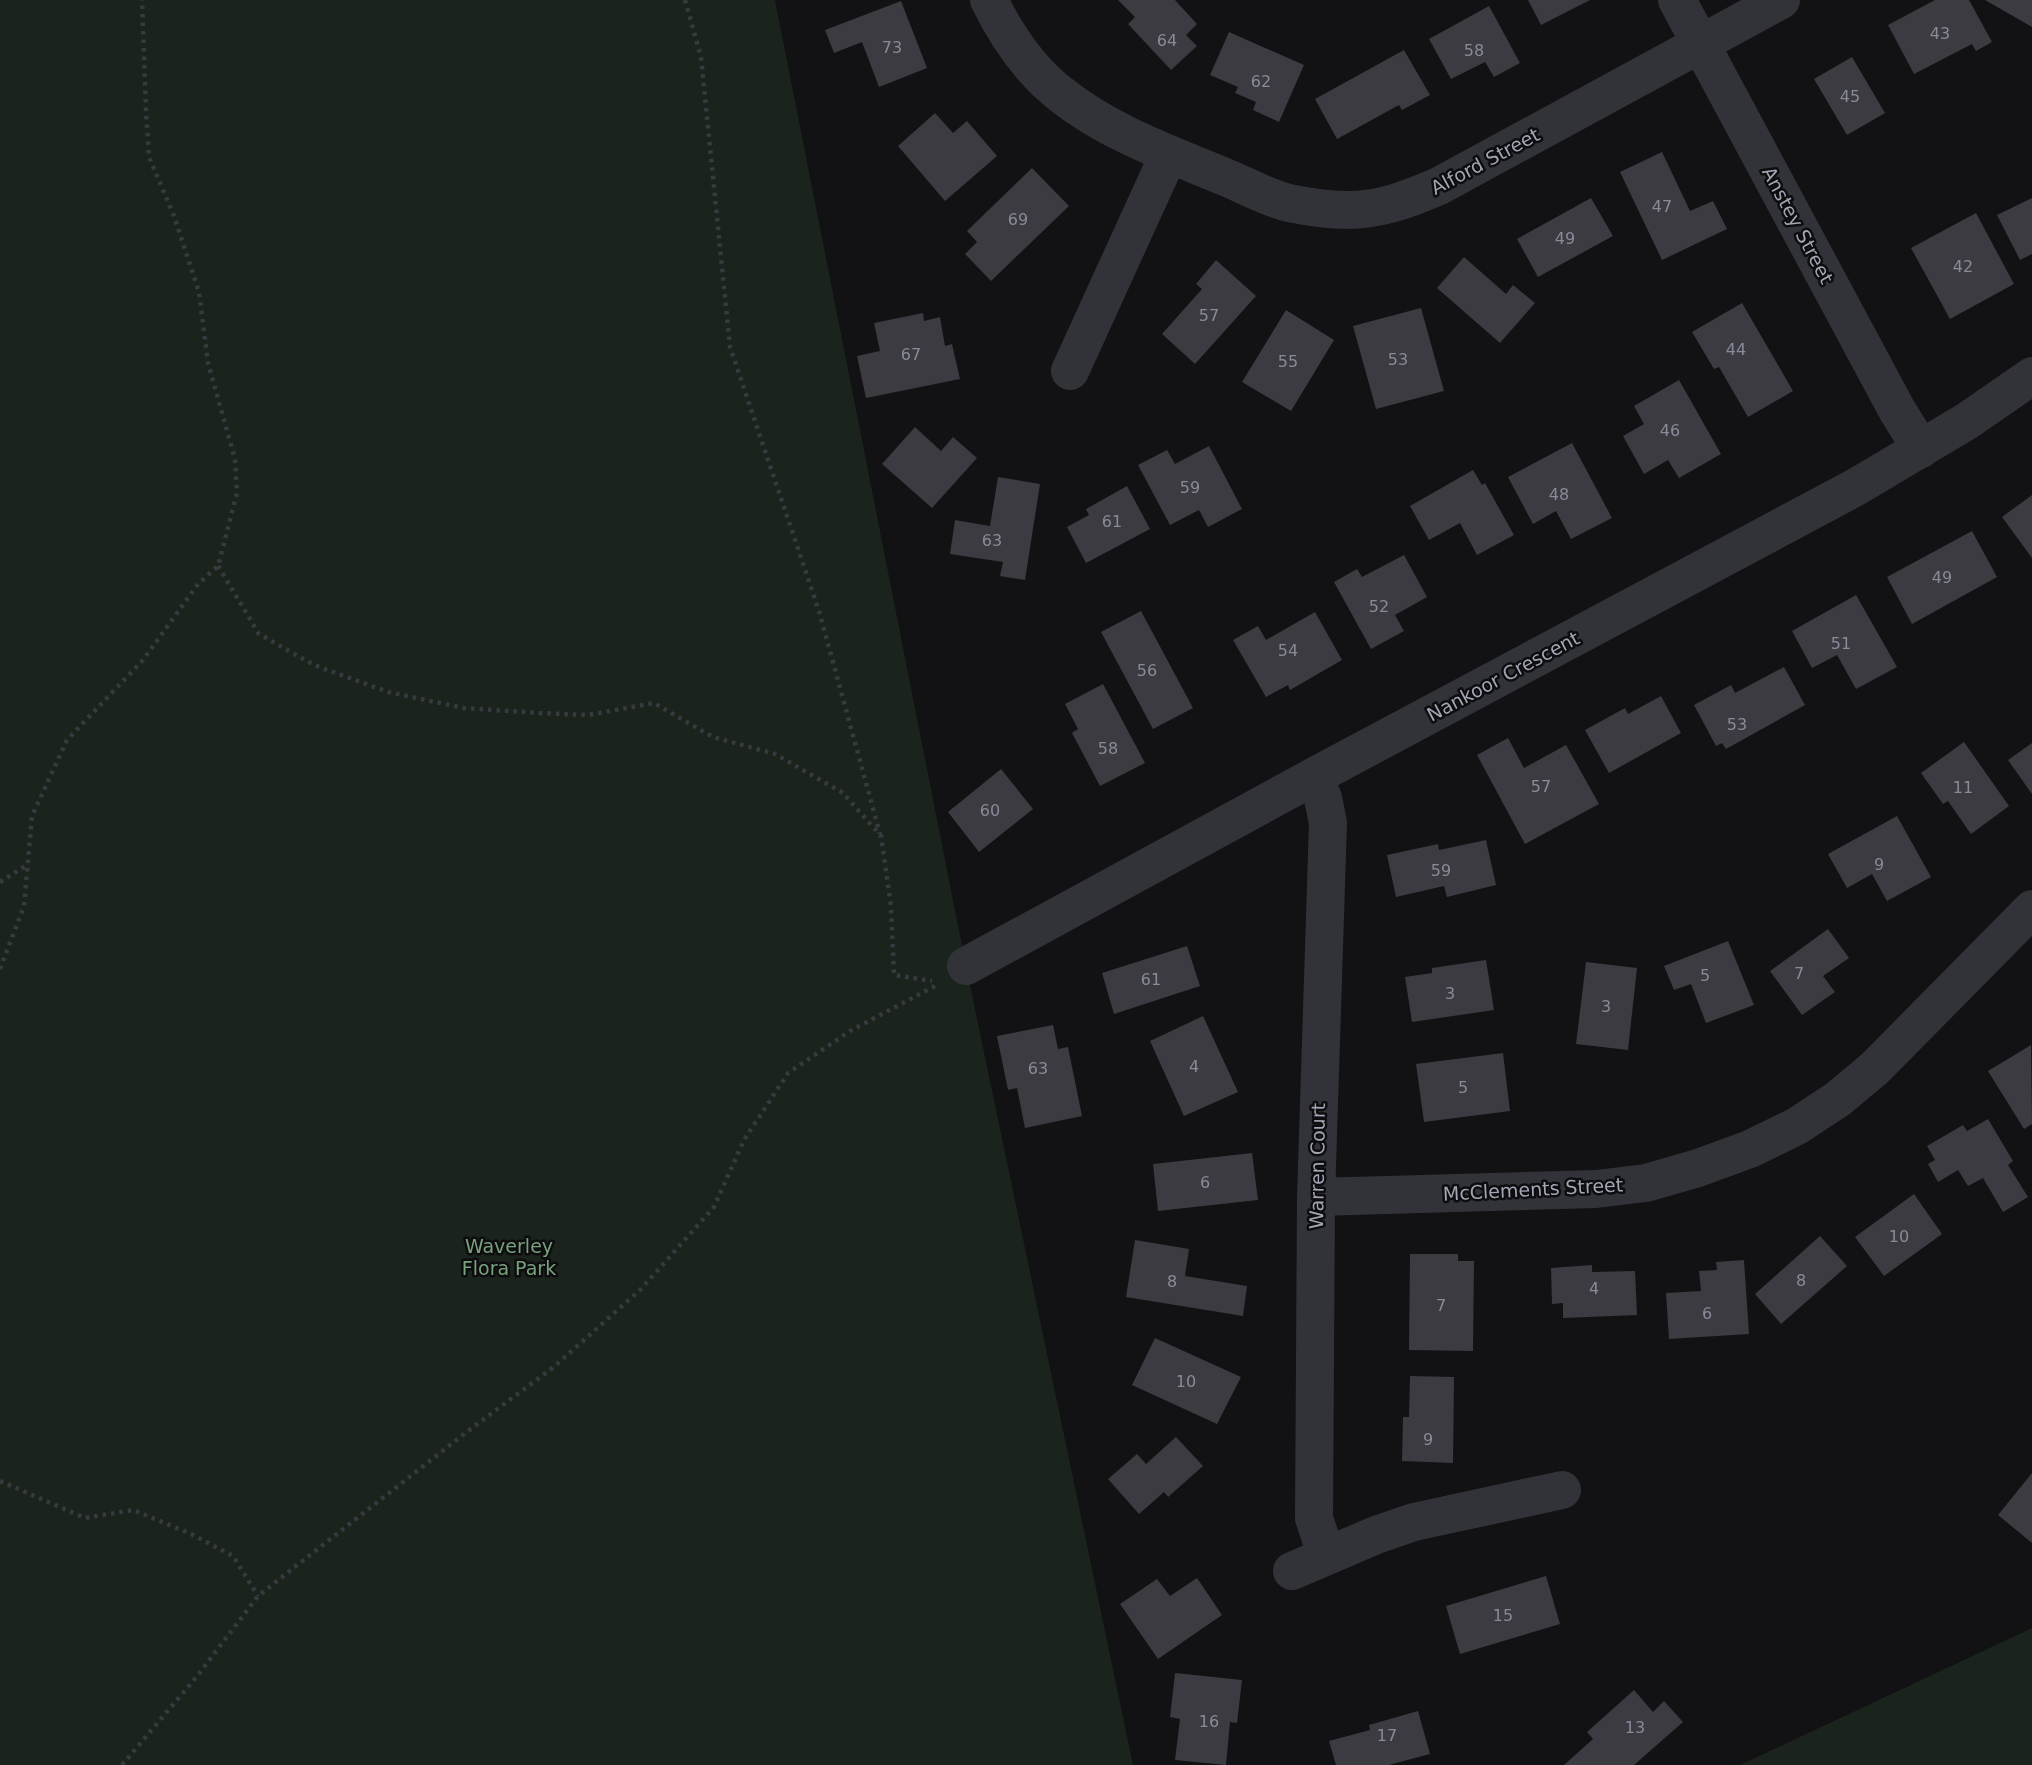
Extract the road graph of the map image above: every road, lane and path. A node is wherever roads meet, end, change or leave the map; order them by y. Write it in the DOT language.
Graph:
graph roads {
  1 [pos="142,0"];
  2 [pos="685,0"];
  3 [pos="989,0"];
  4 [pos="1677,0"];
  5 [pos="1781,0"];
  6 [pos="1701,43"];
  7 [pos="1169,154"];
  8 [pos="1070,371"];
  9 [pos="2032,376"];
  10 [pos="1921,450"];
  11 [pos="218,566"];
  12 [pos="1313,778"];
  13 [pos="881,836"];
  14 [pos="27,865"];
  15 [pos="0,882"];
  16 [pos="2032,909"];
  17 [pos="966,966"];
  18 [pos="0,969"];
  19 [pos="1316,1197"];
  20 [pos="0,1481"];
  21 [pos="1562,1490"];
  22 [pos="1326,1555"];
  23 [pos="1292,1571"];
  24 [pos="258,1596"];
  25 [pos="122,1765"];
  1 -- 11 [label="path"];
  2 -- 13 [label="path"];
  3 -- 7 [label="street, Alford Street"];
  4 -- 6 [label="street, Anstey Street"];
  5 -- 6 [label="street, Alford Street"];
  6 -- 7 [label="street, Alford Street"];
  6 -- 10 [label="street, Anstey Street"];
  7 -- 8 [label="street"];
  9 -- 10 [label="street, Nankoor Crescent"];
  10 -- 12 [label="street, Nankoor Crescent"];
  11 -- 13 [label="path"];
  11 -- 14 [label="path"];
  12 -- 17 [label="street, Nankoor Crescent"];
  12 -- 19 [label="street, Warren Court"];
  13 -- 24 [label="path"];
  14 -- 15 [label="path"];
  14 -- 18 [label="path"];
  16 -- 19 [label="street, McClements Street"];
  19 -- 22 [label="street, Warren Court"];
  20 -- 24 [label="path"];
  21 -- 22 [label="street"];
  22 -- 23 [label="street"];
  24 -- 25 [label="path"];
}
